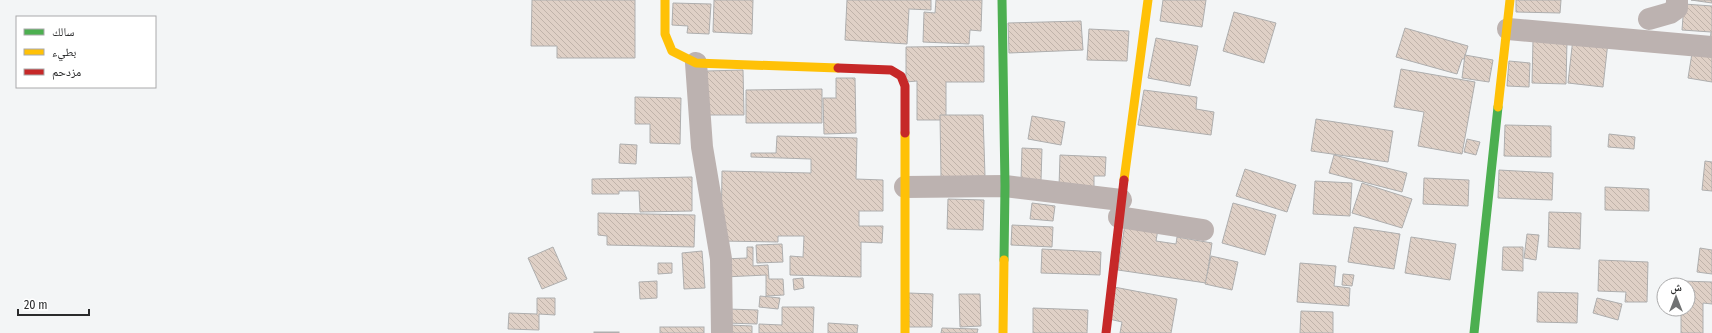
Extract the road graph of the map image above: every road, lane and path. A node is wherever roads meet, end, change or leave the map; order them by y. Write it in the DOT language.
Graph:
graph roads {
  1 [pos="665,0"];
  2 [pos="1002,0"];
  3 [pos="1148,0"];
  4 [pos="1510,0"];
  5 [pos="1677,0"];
  6 [pos="1649,20"];
  7 [pos="1508,29"];
  8 [pos="1712,47"];
  9 [pos="696,63"];
  10 [pos="1005,186"];
  11 [pos="906,187"];
  12 [pos="1120,208"];
  13 [pos="1203,230"];
  14 [pos="722,333"];
  15 [pos="906,333"];
  16 [pos="1004,333"];
  17 [pos="1106,333"];
  18 [pos="1474,333"];
  1 -- 9 [label="street"];
  2 -- 10 [label="street"];
  3 -- 12 [label="street"];
  4 -- 7 [label="street"];
  5 -- 6 [label="street"];
  7 -- 8 [label="street"];
  7 -- 18 [label="street"];
  9 -- 11 [label="street"];
  9 -- 14 [label="street"];
  10 -- 11 [label="street"];
  10 -- 12 [label="street"];
  10 -- 16 [label="street"];
  11 -- 15 [label="street"];
  12 -- 13 [label="street"];
  12 -- 17 [label="street"];
}
